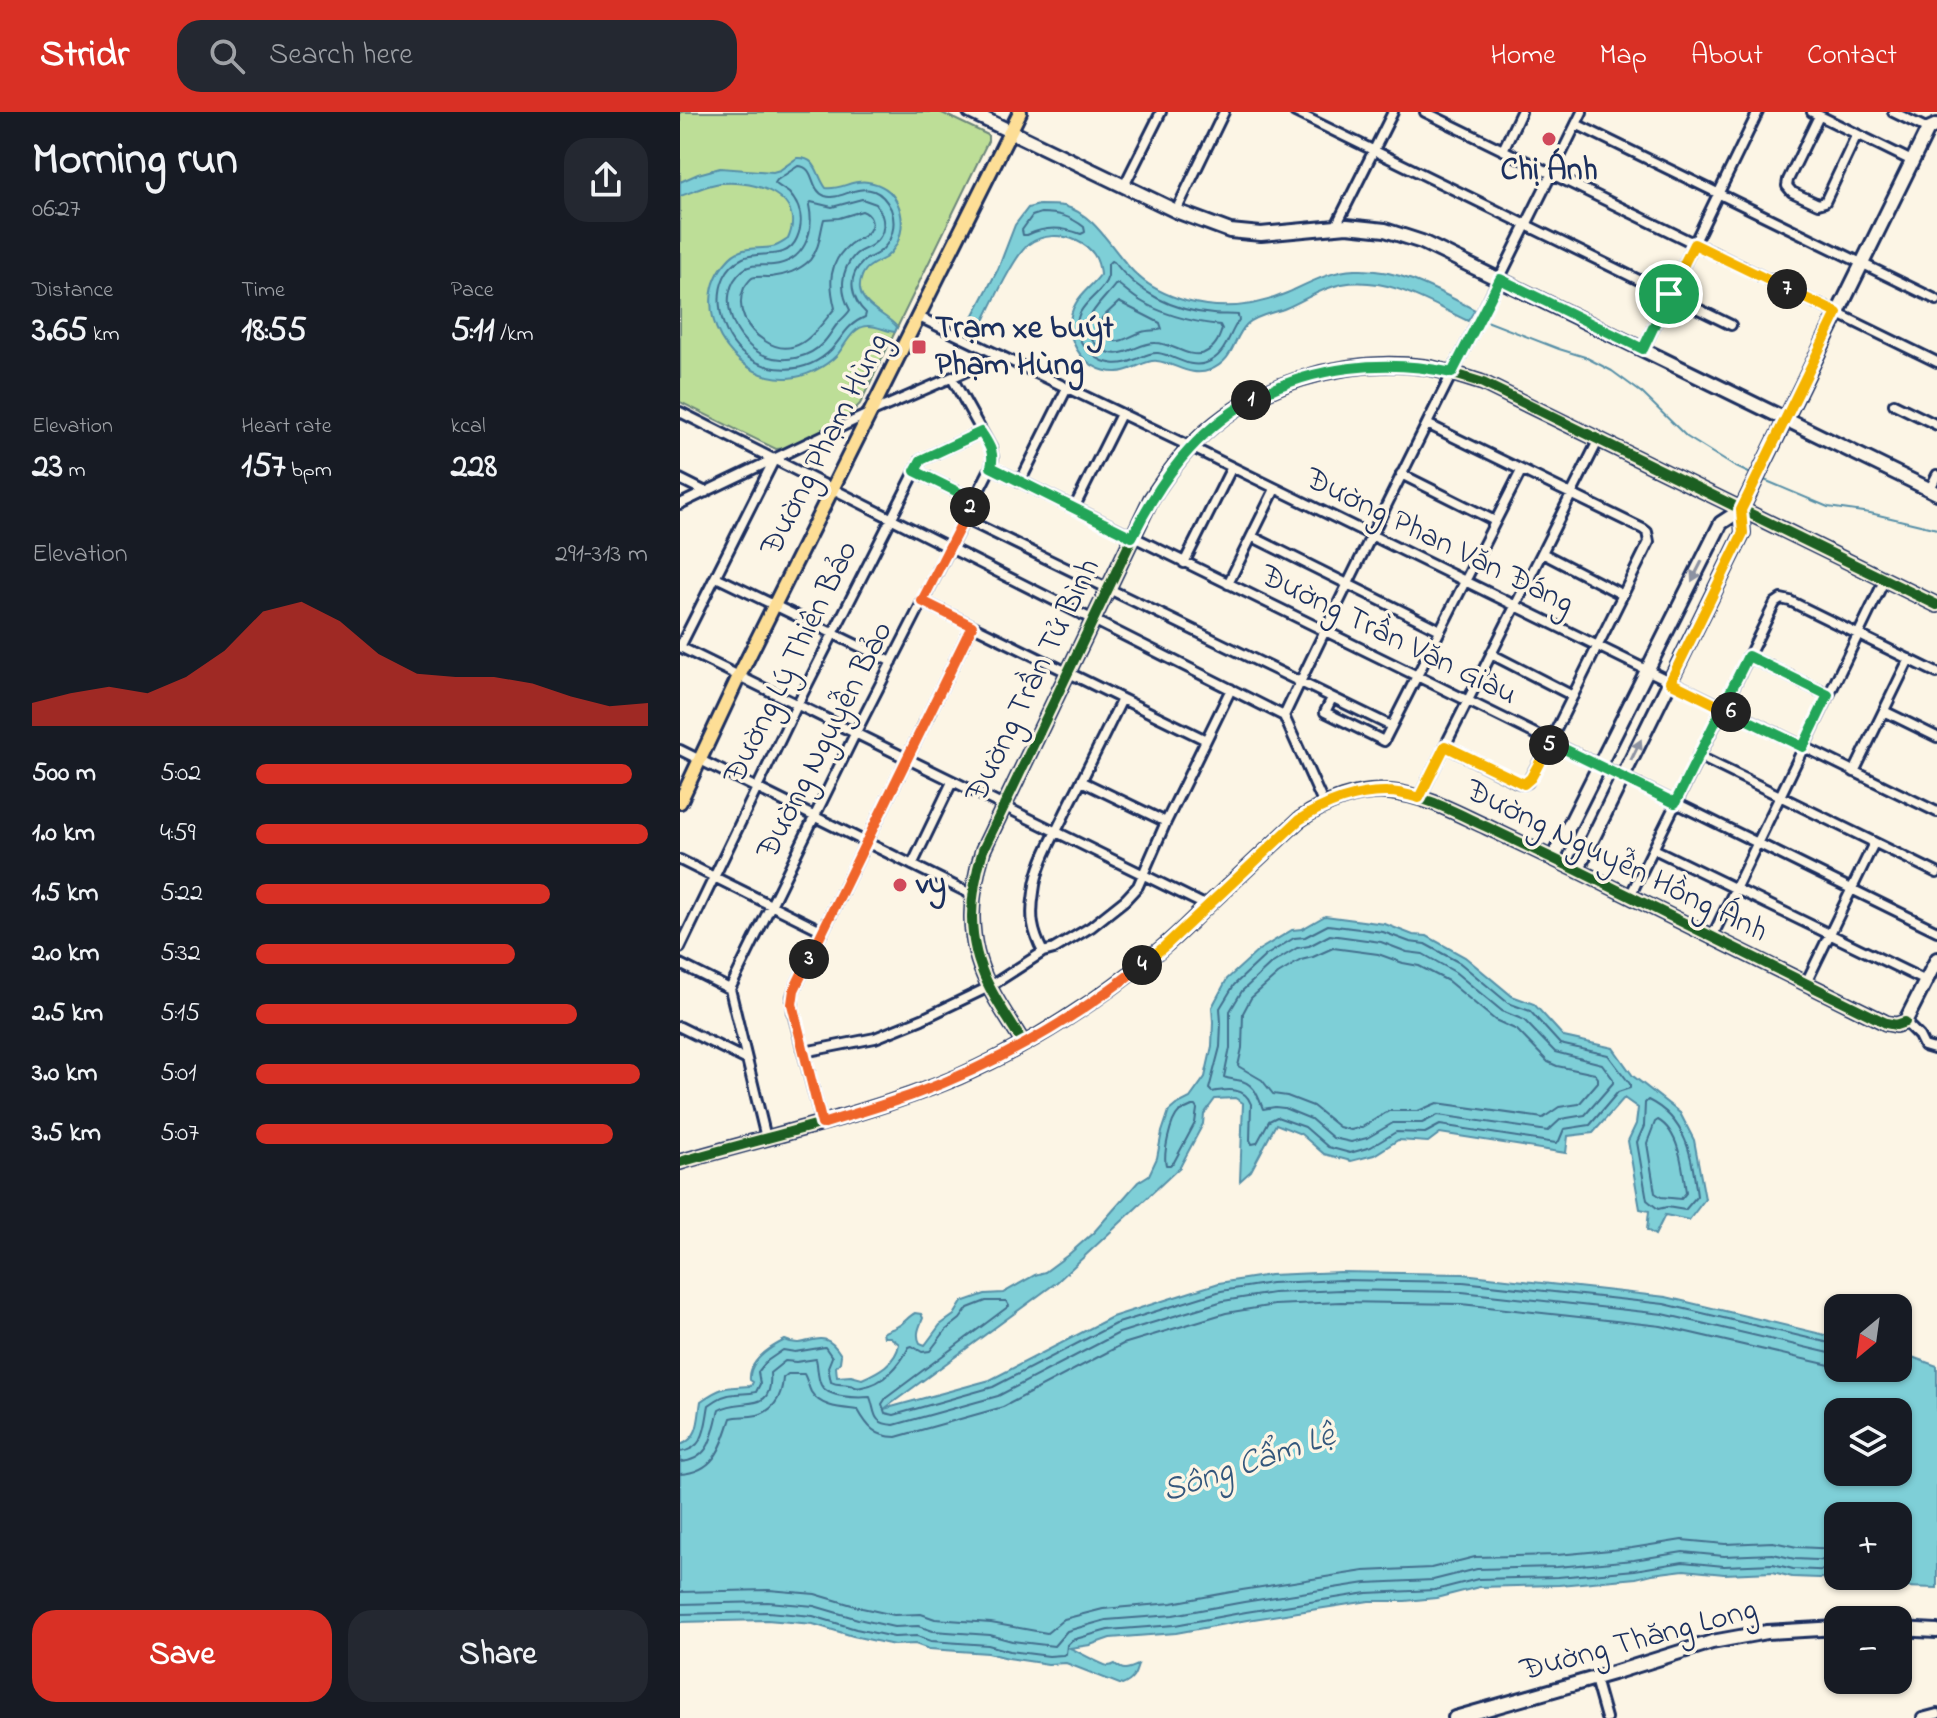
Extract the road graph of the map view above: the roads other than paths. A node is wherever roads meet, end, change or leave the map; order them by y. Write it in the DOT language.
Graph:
graph roads {
  1 [pos="970,112"];
  2 [pos="1020,112"];
  3 [pos="1161,112"];
  4 [pos="1224,112"];
  5 [pos="1295,112"];
  6 [pos="1393,112"];
  7 [pos="1425,112"];
  8 [pos="1521,112"];
  9 [pos="1582,112"];
  10 [pos="1758,112"];
  11 [pos="1893,112"];
  12 [pos="1816,114"];
  13 [pos="1576,124"];
  14 [pos="1932,127"];
  15 [pos="1010,132"];
  16 [pos="1857,134"];
  17 [pos="1374,150"];
  18 [pos="1503,150"];
  19 [pos="1912,161"];
  20 [pos="1551,174"];
  21 [pos="1124,186"];
  22 [pos="1719,193"];
  23 [pos="1176,211"];
  24 [pos="1526,225"];
  25 [pos="1336,226"];
  26 [pos="1694,244"];
  27 [pos="1862,263"];
  28 [pos="1500,279"];
  29 [pos="1669,294"];
  30 [pos="1937,300"];
  31 [pos="1837,313"];
  32 [pos="919,317"];
  33 [pos="1731,325"];
  34 [pos="1643,349"];
  35 [pos="1001,356"];
  36 [pos="1937,362"];
  37 [pos="1452,373"];
  38 [pos="952,378"];
  39 [pos="1067,388"];
  40 [pos="1894,404"];
  41 [pos="680,412"];
  42 [pos="870,413"];
  43 [pos="1121,414"];
  44 [pos="1786,419"];
  45 [pos="1427,424"];
  46 [pos="1937,425"];
  47 [pos="981,432"];
  48 [pos="1599,439"];
  49 [pos="1191,447"];
  50 [pos="774,460"];
  51 [pos="991,467"];
  52 [pos="1232,467"];
  53 [pos="915,471"];
  54 [pos="1521,471"];
  55 [pos="1401,474"];
  56 [pos="1937,475"];
  57 [pos="680,479"];
  58 [pos="1020,482"];
  59 [pos="1275,489"];
  60 [pos="833,490"];
  61 [pos="1934,491"];
  62 [pos="706,492"];
  63 [pos="1571,495"];
  64 [pos="974,500"];
  65 [pos="680,504"];
  66 [pos="1074,508"];
  67 [pos="1741,510"];
  68 [pos="891,519"];
  69 [pos="965,519"];
  70 [pos="1495,521"];
  71 [pos="1370,535"];
  72 [pos="1132,537"];
  73 [pos="1253,537"];
  74 [pos="950,548"];
  75 [pos="1542,553"];
  76 [pos="1184,563"];
  77 [pos="716,577"];
  78 [pos="1885,579"];
  79 [pos="1464,581"];
  80 [pos="1228,584"];
  81 [pos="1347,584"];
  82 [pos="1107,588"];
  83 [pos="1623,595"];
  84 [pos="922,601"];
  85 [pos="775,605"];
  86 [pos="1937,605"];
  87 [pos="1515,606"];
  88 [pos="1093,619"];
  89 [pos="972,626"];
  90 [pos="1440,630"];
  91 [pos="1324,631"];
  92 [pos="833,633"];
  93 [pos="1857,634"];
  94 [pos="1598,646"];
  95 [pos="680,647"];
  96 [pos="1491,654"];
  97 [pos="1748,656"];
  98 [pos="1909,659"];
  99 [pos="892,662"];
  100 [pos="1647,670"];
  101 [pos="1067,672"];
  102 [pos="1937,673"];
  103 [pos="739,676"];
  104 [pos="1416,676"];
  105 [pos="1300,682"];
  106 [pos="1670,682"];
  107 [pos="1231,689"];
  108 [pos="1828,695"];
  109 [pos="1573,696"];
  110 [pos="1332,698"];
  111 [pos="1122,699"];
  112 [pos="1467,701"];
  113 [pos="797,705"];
  114 [pos="1722,708"];
  115 [pos="1884,711"];
  116 [pos="1284,716"];
  117 [pos="1391,726"];
  118 [pos="855,734"];
  119 [pos="1937,737"];
  120 [pos="1206,740"];
  121 [pos="1550,742"];
  122 [pos="1445,746"];
  123 [pos="1803,747"];
  124 [pos="680,750"];
  125 [pos="1698,756"];
  126 [pos="700,760"];
  127 [pos="907,760"];
  128 [pos="1599,766"];
  129 [pos="1854,772"];
  130 [pos="1623,777"];
  131 [pos="1081,781"];
  132 [pos="952,782"];
  133 [pos="757,788"];
  134 [pos="1780,795"];
  135 [pos="1419,798"];
  136 [pos="680,802"];
  137 [pos="1675,803"];
  138 [pos="1324,805"];
  139 [pos="1002,807"];
  140 [pos="1937,812"];
  141 [pos="815,817"];
  142 [pos="1166,822"];
  143 [pos="1056,833"];
  144 [pos="867,843"];
  145 [pos="1757,843"];
  146 [pos="1874,843"];
  147 [pos="1654,849"];
  148 [pos="1553,858"];
  149 [pos="680,860"];
  150 [pos="912,865"];
  151 [pos="1577,870"];
  152 [pos="1937,873"];
  153 [pos="1143,875"];
  154 [pos="715,877"];
  155 [pos="1735,889"];
  156 [pos="1852,889"];
  157 [pos="973,895"];
  158 [pos="1630,896"];
  159 [pos="771,905"];
  160 [pos="1207,906"];
  161 [pos="823,931"];
  162 [pos="1937,931"];
  163 [pos="1830,935"];
  164 [pos="1712,937"];
  165 [pos="680,948"];
  166 [pos="1043,952"];
  167 [pos="1937,959"];
  168 [pos="680,964"];
  169 [pos="1926,981"];
  170 [pos="1806,983"];
  171 [pos="989,987"];
  172 [pos="730,989"];
  173 [pos="1905,1022"];
  174 [pos="680,1027"];
  175 [pos="1023,1043"];
  176 [pos="1937,1047"];
  177 [pos="804,1052"];
  178 [pos="747,1060"];
  179 [pos="822,1124"];
  180 [pos="766,1138"];
  181 [pos="680,1162"];
  182 [pos="1824,1629"];
  183 [pos="1912,1630"];
  184 [pos="1937,1631"];
  185 [pos="1595,1679"];
  186 [pos="1490,1713"];
  187 [pos="1937,1714"];
  188 [pos="1455,1718"];
  189 [pos="1606,1718"];
  190 [pos="1922,1718"];
  1 -- 15 [label="street"];
  2 -- 15 [label="main road, Đường Phạm Hùng"];
  3 -- 21 [label="street"];
  4 -- 23 [label="street"];
  5 -- 17 [label="street"];
  6 -- 17 [label="street"];
  7 -- 18 [label="street"];
  8 -- 18 [label="street"];
  9 -- 13 [label="street"];
  10 -- 22 [label="street"];
  11 -- 14 [label="street"];
  12 -- 16 [label="street"];
  12 -- 16 [label="street"];
  13 -- 20 [label="street"];
  13 -- 22 [label="street"];
  14 -- 19 [label="street"];
  15 -- 21 [label="street"];
  15 -- 32 [label="main road, Đường Phạm Hùng"];
  16 -- 19 [label="street"];
  17 -- 24 [label="street"];
  17 -- 25 [label="street"];
  18 -- 20 [label="street"];
  19 -- 27 [label="street"];
  20 -- 24 [label="street"];
  20 -- 26 [label="street"];
  21 -- 23 [label="street"];
  22 -- 26 [label="street"];
  22 -- 27 [label="street"];
  23 -- 25 [label="street"];
  24 -- 28 [label="street"];
  24 -- 29 [label="street"];
  25 -- 28 [label="street"];
  26 -- 29 [label="street"];
  26 -- 31 [label="street"];
  27 -- 30 [label="street"];
  27 -- 31 [label="street"];
  28 -- 34 [label="street"];
  28 -- 37 [label="street"];
  29 -- 33 [label="street"];
  29 -- 34 [label="street"];
  31 -- 36 [label="street"];
  31 -- 44 [label="street"];
  32 -- 35 [label="street, Đường Phan Văn Đáng"];
  32 -- 42 [label="main road, Đường Phạm Hùng"];
  34 -- 44 [label="street"];
  35 -- 38 [label="street"];
  35 -- 39 [label="street, Đường Phan Văn Đáng"];
  37 -- 45 [label="street"];
  37 -- 48 [label="street, Đường Trần Tử Bình"];
  37 -- 49 [label="street, Đường Trần Tử Bình"];
  38 -- 42 [label="street"];
  38 -- 47 [label="street"];
  39 -- 43 [label="street, Đường Phan Văn Đáng"];
  39 -- 58 [label="street"];
  40 -- 46 [label="street"];
  41 -- 50 [label="street"];
  42 -- 50 [label="street"];
  42 -- 60 [label="main road, Đường Phạm Hùng"];
  43 -- 49 [label="street, Đường Phan Văn Đáng"];
  43 -- 66 [label="street"];
  44 -- 61 [label="street"];
  44 -- 67 [label="street"];
  45 -- 54 [label="street"];
  45 -- 55 [label="street"];
  47 -- 51 [label="street"];
  47 -- 53 [label="street, Đường Lý Thiên Bảo"];
  48 -- 63 [label="street"];
  48 -- 67 [label="street, Đường Trần Tử Bình"];
  49 -- 52 [label="street, Đường Phan Văn Đáng"];
  49 -- 72 [label="street, Đường Trần Tử Bình"];
  50 -- 60 [label="street"];
  50 -- 62 [label="street"];
  50 -- 77 [label="street"];
  51 -- 58 [label="street, Đường Trần Văn Giàu"];
  51 -- 64 [label="street, Đường Nguyễn Bảo"];
  52 -- 59 [label="street, Đường Phan Văn Đáng"];
  52 -- 76 [label="street"];
  53 -- 64 [label="street"];
  53 -- 68 [label="street, Đường Lý Thiên Bảo"];
  54 -- 63 [label="street"];
  54 -- 70 [label="street"];
  55 -- 70 [label="street"];
  55 -- 71 [label="street"];
  56 -- 61 [label="street"];
  57 -- 62 [label="street"];
  58 -- 66 [label="street, Đường Trần Văn Giàu"];
  59 -- 71 [label="street, Đường Phan Văn Đáng"];
  59 -- 73 [label="street"];
  60 -- 68 [label="street"];
  60 -- 85 [label="main road, Đường Phạm Hùng"];
  62 -- 65 [label="street"];
  63 -- 75 [label="street"];
  63 -- 83 [label="street"];
  64 -- 69 [label="street, Đường Nguyễn Bảo"];
  66 -- 72 [label="street, Đường Trần Văn Giàu"];
  67 -- 78 [label="street, Đường Trần Tử Bình"];
  67 -- 100 [label="street, one-way"];
  67 -- 106 [label="street"];
  68 -- 74 [label="street"];
  68 -- 92 [label="street, Đường Lý Thiên Bảo"];
  69 -- 74 [label="street, Đường Nguyễn Bảo"];
  69 -- 82 [label="street"];
  70 -- 79 [label="street"];
  71 -- 79 [label="street, Đường Phan Văn Đáng"];
  71 -- 81 [label="street"];
  72 -- 76 [label="street, Đường Trần Văn Giàu"];
  72 -- 82 [label="street, Đường Trần Tử Bình"];
  73 -- 80 [label="street"];
  73 -- 81 [label="street"];
  74 -- 84 [label="street, Đường Nguyễn Bảo"];
  74 -- 88 [label="street"];
  75 -- 83 [label="street"];
  75 -- 87 [label="street"];
  76 -- 80 [label="street, Đường Trần Văn Giàu"];
  77 -- 85 [label="street"];
  77 -- 95 [label="street"];
  78 -- 86 [label="street, Đường Trần Tử Bình"];
  78 -- 93 [label="street"];
  79 -- 87 [label="street, Đường Phan Văn Đáng"];
  79 -- 90 [label="street"];
  80 -- 91 [label="street, Đường Trần Văn Giàu"];
  81 -- 90 [label="street"];
  81 -- 91 [label="street"];
  82 -- 88 [label="street, Đường Trần Tử Bình"];
  82 -- 105 [label="street"];
  83 -- 94 [label="street"];
  84 -- 89 [label="street"];
  84 -- 99 [label="street, Đường Nguyễn Bảo"];
  85 -- 92 [label="street"];
  85 -- 103 [label="main road, Đường Phạm Hùng"];
  87 -- 94 [label="street, Đường Phan Văn Đáng"];
  87 -- 96 [label="street"];
  88 -- 101 [label="street, Đường Trần Tử Bình"];
  88 -- 107 [label="street"];
  89 -- 101 [label="street"];
  89 -- 127 [label="street"];
  90 -- 104 [label="street"];
  91 -- 104 [label="street, Đường Trần Văn Giàu"];
  91 -- 105 [label="street"];
  92 -- 99 [label="street"];
  92 -- 113 [label="street, Đường Lý Thiên Bảo"];
  93 -- 97 [label="street"];
  93 -- 98 [label="street"];
  93 -- 108 [label="street"];
  94 -- 100 [label="street, Đường Phan Văn Đáng"];
  94 -- 109 [label="street"];
  95 -- 103 [label="street"];
  96 -- 109 [label="street"];
  96 -- 112 [label="street"];
  97 -- 108 [label="street"];
  97 -- 114 [label="street"];
  98 -- 102 [label="street"];
  98 -- 115 [label="street"];
  99 -- 118 [label="street, Đường Nguyễn Bảo"];
  100 -- 106 [label="street, Đường Phan Văn Đáng"];
  100 -- 128 [label="street"];
  101 -- 111 [label="street"];
  101 -- 139 [label="street, Đường Trần Tử Bình"];
  103 -- 113 [label="street"];
  103 -- 126 [label="main road, Đường Phạm Hùng"];
  104 -- 112 [label="street, Đường Trần Văn Giàu"];
  104 -- 117 [label="street"];
  105 -- 110 [label="street"];
  105 -- 116 [label="street"];
  106 -- 114 [label="street, Đường Phan Văn Đáng"];
  130 -- 106 [label="street, one-way"];
  107 -- 116 [label="street"];
  107 -- 120 [label="street"];
  108 -- 123 [label="street"];
  109 -- 121 [label="street"];
  110 -- 117 [label="street"];
  110 -- 117 [label="street"];
  111 -- 120 [label="street"];
  111 -- 131 [label="street"];
  112 -- 121 [label="street, Đường Trần Văn Giàu"];
  112 -- 122 [label="street"];
  113 -- 118 [label="street"];
  113 -- 133 [label="street, Đường Lý Thiên Bảo"];
  114 -- 123 [label="street, Đường Phan Văn Đáng"];
  114 -- 125 [label="street"];
  115 -- 119 [label="street"];
  115 -- 129 [label="street"];
  116 -- 138 [label="street"];
  118 -- 127 [label="street"];
  118 -- 141 [label="street, Đường Nguyễn Bảo"];
  120 -- 142 [label="street"];
  121 -- 122 [label="street"];
  121 -- 128 [label="street, Đường Trần Văn Giàu"];
  122 -- 135 [label="street"];
  123 -- 129 [label="street, Đường Phan Văn Đáng"];
  123 -- 134 [label="street"];
  124 -- 126 [label="street"];
  125 -- 134 [label="street"];
  125 -- 137 [label="street"];
  126 -- 133 [label="street"];
  126 -- 136 [label="main road, Đường Phạm Hùng"];
  127 -- 132 [label="street"];
  127 -- 144 [label="street"];
  128 -- 130 [label="street, Đường Trần Văn Giàu"];
  128 -- 148 [label="street"];
  129 -- 140 [label="street, Đường Phan Văn Đáng"];
  130 -- 137 [label="street, Đường Trần Văn Giàu"];
  130 -- 151 [label="street"];
  131 -- 142 [label="street"];
  131 -- 143 [label="street"];
  132 -- 139 [label="street"];
  132 -- 150 [label="street"];
  133 -- 141 [label="street"];
  133 -- 154 [label="street, Đường Lý Thiên Bảo"];
  134 -- 145 [label="street"];
  134 -- 146 [label="street"];
  135 -- 138 [label="street, Đường Nguyễn Hồng Ánh"];
  135 -- 148 [label="street, Đường Nguyễn Hồng Ánh"];
  137 -- 145 [label="street, Đường Trần Văn Giàu"];
  137 -- 147 [label="street"];
  138 -- 160 [label="street, Đường Nguyễn Hồng Ánh"];
  139 -- 143 [label="street"];
  139 -- 157 [label="street, Đường Trần Tử Bình"];
  141 -- 144 [label="street"];
  141 -- 159 [label="street, Đường Nguyễn Bảo"];
  142 -- 153 [label="street"];
  143 -- 153 [label="street"];
  143 -- 166 [label="street"];
  144 -- 150 [label="street"];
  144 -- 161 [label="street"];
  145 -- 155 [label="street"];
  145 -- 156 [label="street, Đường Trần Văn Giàu"];
  146 -- 152 [label="street"];
  146 -- 156 [label="street"];
  147 -- 155 [label="street"];
  147 -- 158 [label="street"];
  148 -- 151 [label="street, Đường Nguyễn Hồng Ánh"];
  149 -- 154 [label="street"];
  150 -- 157 [label="street"];
  151 -- 158 [label="street, Đường Nguyễn Hồng Ánh"];
  153 -- 160 [label="street"];
  153 -- 166 [label="street"];
  154 -- 159 [label="street"];
  154 -- 165 [label="street, Đường Lý Thiên Bảo"];
  155 -- 163 [label="street"];
  155 -- 164 [label="street"];
  156 -- 162 [label="street, Đường Trần Văn Giàu"];
  156 -- 163 [label="street"];
  157 -- 171 [label="street, Đường Trần Tử Bình"];
  158 -- 164 [label="street, Đường Nguyễn Hồng Ánh"];
  159 -- 161 [label="street"];
  159 -- 172 [label="street, Đường Nguyễn Bảo"];
  160 -- 175 [label="street, Đường Nguyễn Hồng Ánh"];
  161 -- 177 [label="street"];
  163 -- 169 [label="street"];
  163 -- 170 [label="street"];
  164 -- 170 [label="street, Đường Nguyễn Hồng Ánh"];
  166 -- 171 [label="street"];
  167 -- 169 [label="street"];
  168 -- 172 [label="street"];
  169 -- 173 [label="street"];
  170 -- 173 [label="street, Đường Nguyễn Hồng Ánh"];
  171 -- 175 [label="street, Đường Trần Tử Bình"];
  171 -- 177 [label="street"];
  172 -- 178 [label="street"];
  173 -- 176 [label="street"];
  174 -- 178 [label="street"];
  175 -- 179 [label="street, Đường Nguyễn Hồng Ánh"];
  177 -- 179 [label="street"];
  178 -- 180 [label="street"];
  179 -- 180 [label="street, Đường Nguyễn Hồng Ánh"];
  180 -- 181 [label="street, Đường Nguyễn Hồng Ánh"];
  182 -- 185 [label="street, Đường Thăng Long"];
  183 -- 184 [label="street"];
  185 -- 186 [label="street, Đường Thăng Long"];
  185 -- 189 [label="street"];
  186 -- 188 [label="street, Đường Thăng Long"];
  187 -- 190 [label="street"];
}
